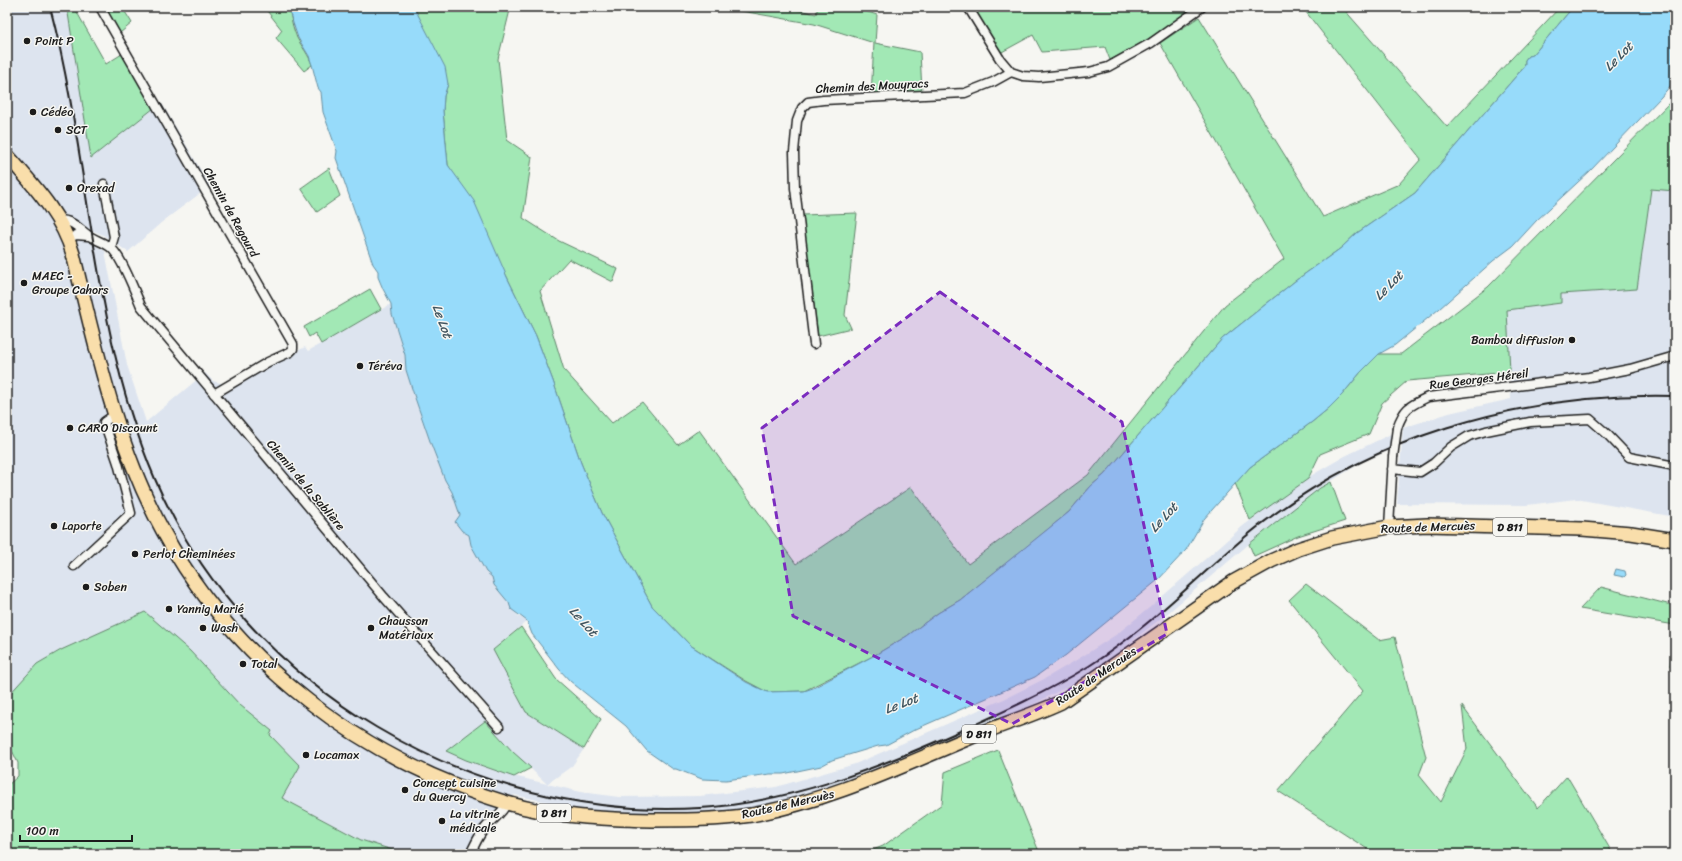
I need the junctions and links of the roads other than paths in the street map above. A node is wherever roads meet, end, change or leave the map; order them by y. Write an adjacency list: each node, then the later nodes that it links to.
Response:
1 (100, 7): 13 (street, Chemin de Regourd)
2 (968, 7): 4 (street)
3 (1202, 7): 4 (street)
4 (1011, 72): 11 (street, Chemin des Mouyracs)
5 (7, 155): 7 (main road, D 811)
6 (104, 184): 10 (street)
7 (59, 220): 8 (street); 9 (main road, D 811)
8 (88, 236): 9 (street); 10 (street)
9 (68, 238): 14 (main road, D 811)
10 (111, 247): 13 (street, Chemin de la Sablière)
11 (814, 344)
12 (1675, 356): 16 (street, Rue Georges Héreil, bridge)
13 (214, 394): 20 (street, Chemin de la Sablière)
14 (114, 415): 19 (street); 21 (main road, D 811)
15 (1675, 466): 16 (street)
16 (1392, 469): 17 (street, Rue Georges Héreil)
17 (1389, 527): 18 (main road, Route de Mercuès / D 811); 21 (main road, Route de Mercuès / D 811)
18 (1675, 540)
19 (74, 566)
20 (499, 727)
21 (507, 803): 22 (street)
22 (470, 854)

